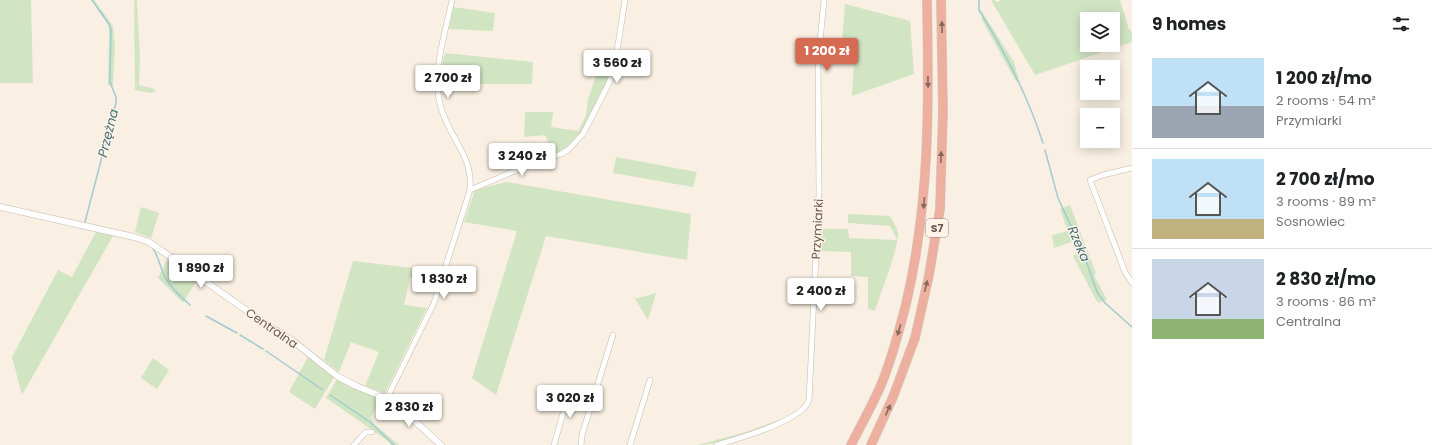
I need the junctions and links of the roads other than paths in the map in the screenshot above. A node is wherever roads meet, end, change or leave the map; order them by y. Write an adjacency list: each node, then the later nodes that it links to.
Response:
1 (452, 0): 7 (street)
2 (625, 0): 7 (street)
3 (824, 0): 20 (street, Przymiarki)
4 (927, 0): 21 (highway, S7, one-way to 21)
5 (941, 0): 22 (highway, S7, one-way to 5)
6 (1132, 168): 9 (street)
7 (470, 190): 13 (street)
8 (0, 207): 13 (street, Centralna)
9 (1132, 283)
10 (613, 335): 18 (street)
11 (650, 380): 19 (street)
12 (570, 389): 17 (street)
13 (388, 398): 16 (street, Centralna)
14 (372, 432): 15 (street)
15 (354, 445)
16 (441, 445)
17 (554, 445)
18 (581, 445)
19 (630, 445)
20 (717, 445)
21 (851, 445)
22 (871, 445)

